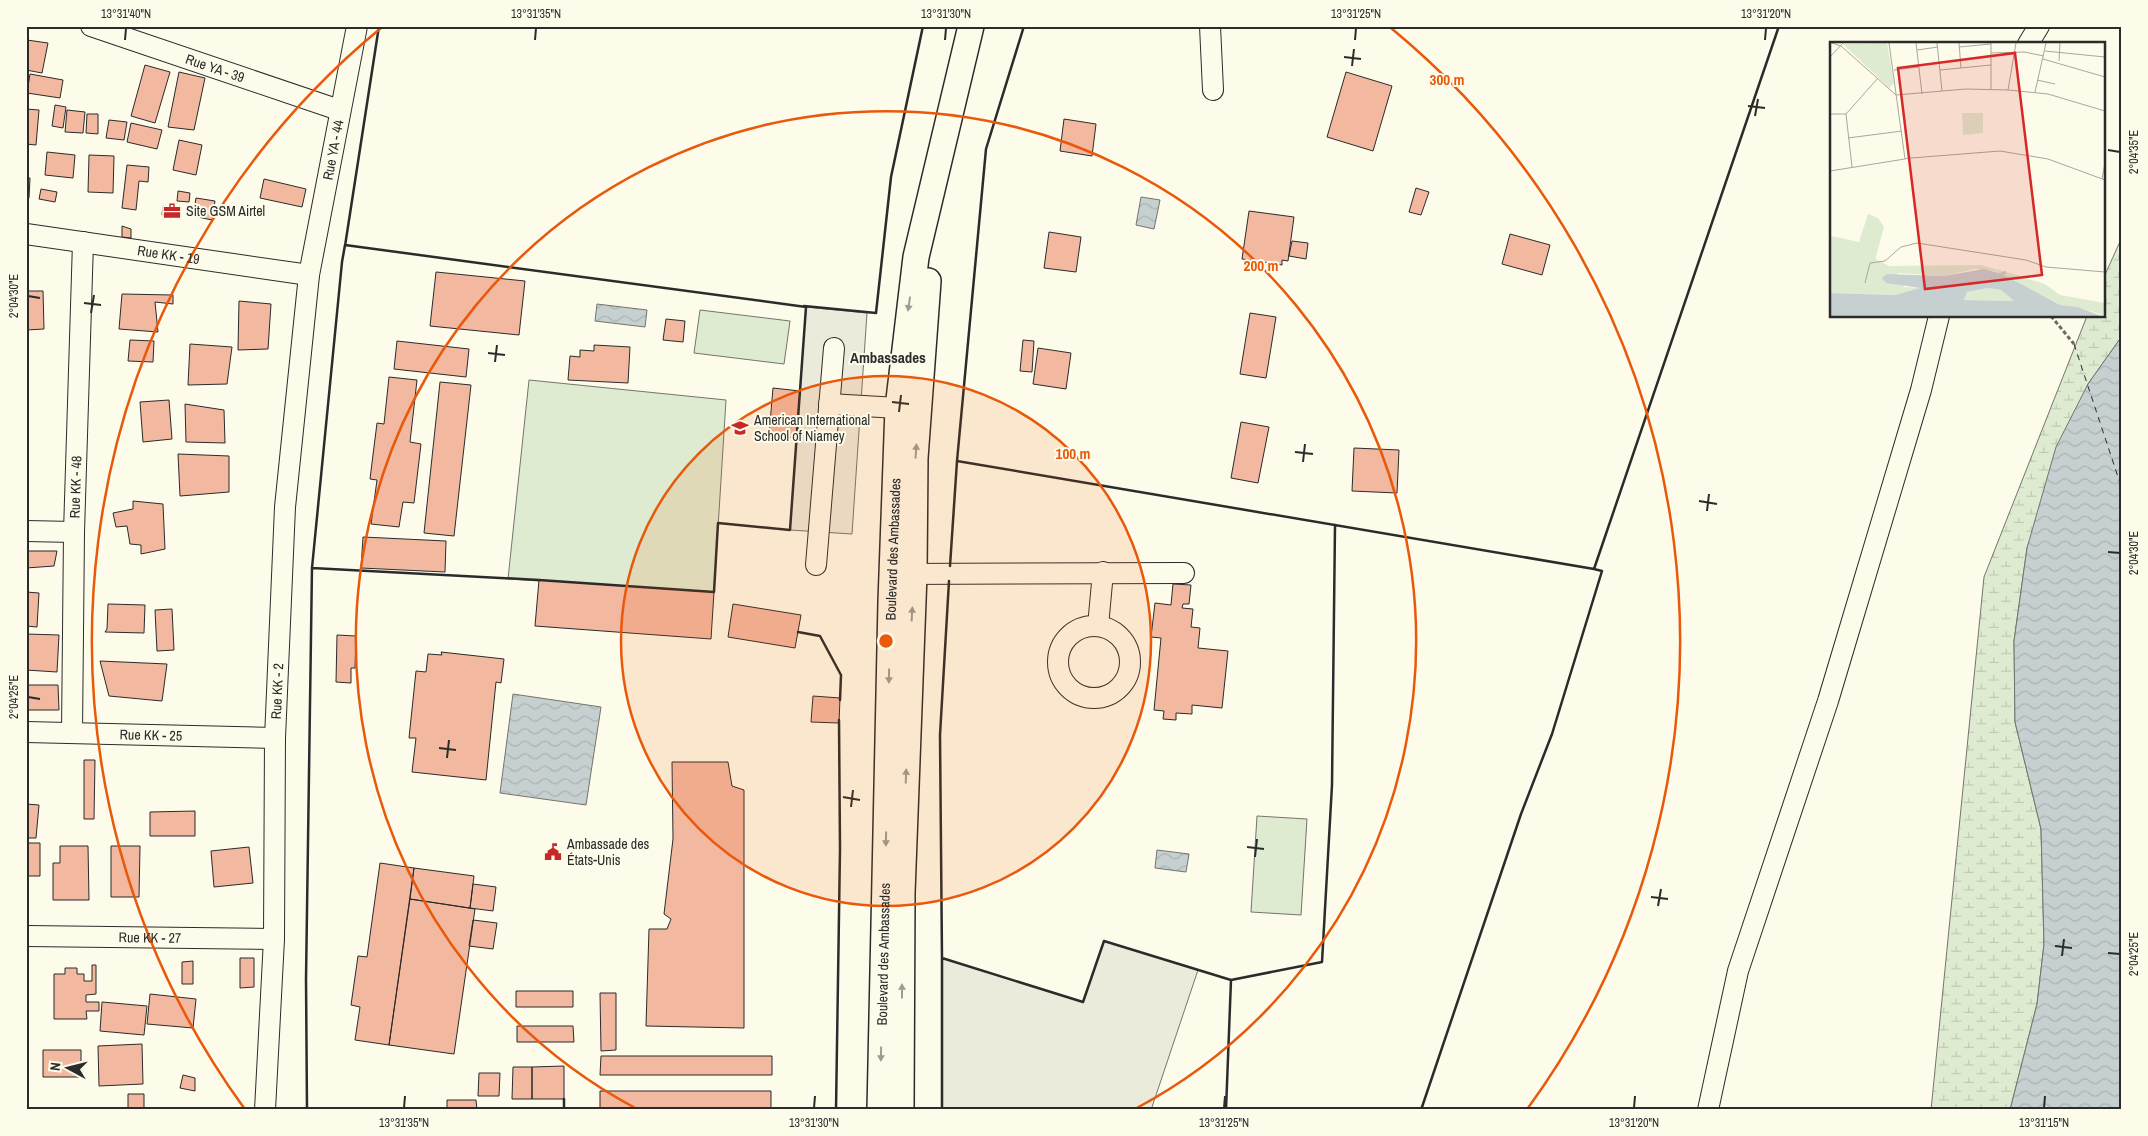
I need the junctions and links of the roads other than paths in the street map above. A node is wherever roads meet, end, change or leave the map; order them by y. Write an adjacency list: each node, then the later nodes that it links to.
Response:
1 (91, 26): 8 (street, Rue YA - 39)
2 (357, 26): 8 (street, Rue YA - 44)
3 (971, 26): 9 (main road, Boulevard des Ambassades)
4 (1210, 26): 7 (street)
5 (2039, 26): 6 (street)
6 (2029, 42)
7 (1213, 90)
8 (339, 110): 12 (street, Rue YA - 44)
9 (935, 171): 16 (main road, Boulevard des Ambassades, one-way to 16); 22 (main road, Boulevard des Ambassades, one-way to 9)
10 (26, 234): 11 (street, Rue KK - 19)
11 (83, 242): 12 (street, Rue KK - 19); 18 (street, Rue KK - 48)
12 (309, 275): 26 (street, Rue KK - 2)
13 (1939, 318): 32 (street)
14 (834, 348): 15 (street)
15 (829, 404): 16 (street); 19 (street)
16 (898, 408): 22 (main road, Boulevard des Ambassades)
17 (26, 531): 18 (street)
18 (74, 532): 25 (street, Rue KK - 48)
19 (816, 565)
20 (1103, 572): 21 (street); 22 (street); 23 (street)
21 (1184, 573)
22 (903, 574): 30 (main road, Boulevard des Ambassades, one-way to 30); 31 (main road, Boulevard des Ambassades, one-way to 22)
23 (1098, 626)
24 (26, 732): 25 (street, Rue KK - 25)
25 (72, 732): 26 (street, Rue KK - 25)
26 (275, 738): 28 (street, Rue KK - 2)
27 (26, 936): 28 (street, Rue KK - 27)
28 (274, 939): 29 (street, Rue KK - 2)
29 (265, 1110)
30 (880, 1110)
31 (901, 1110)
32 (1708, 1110)

